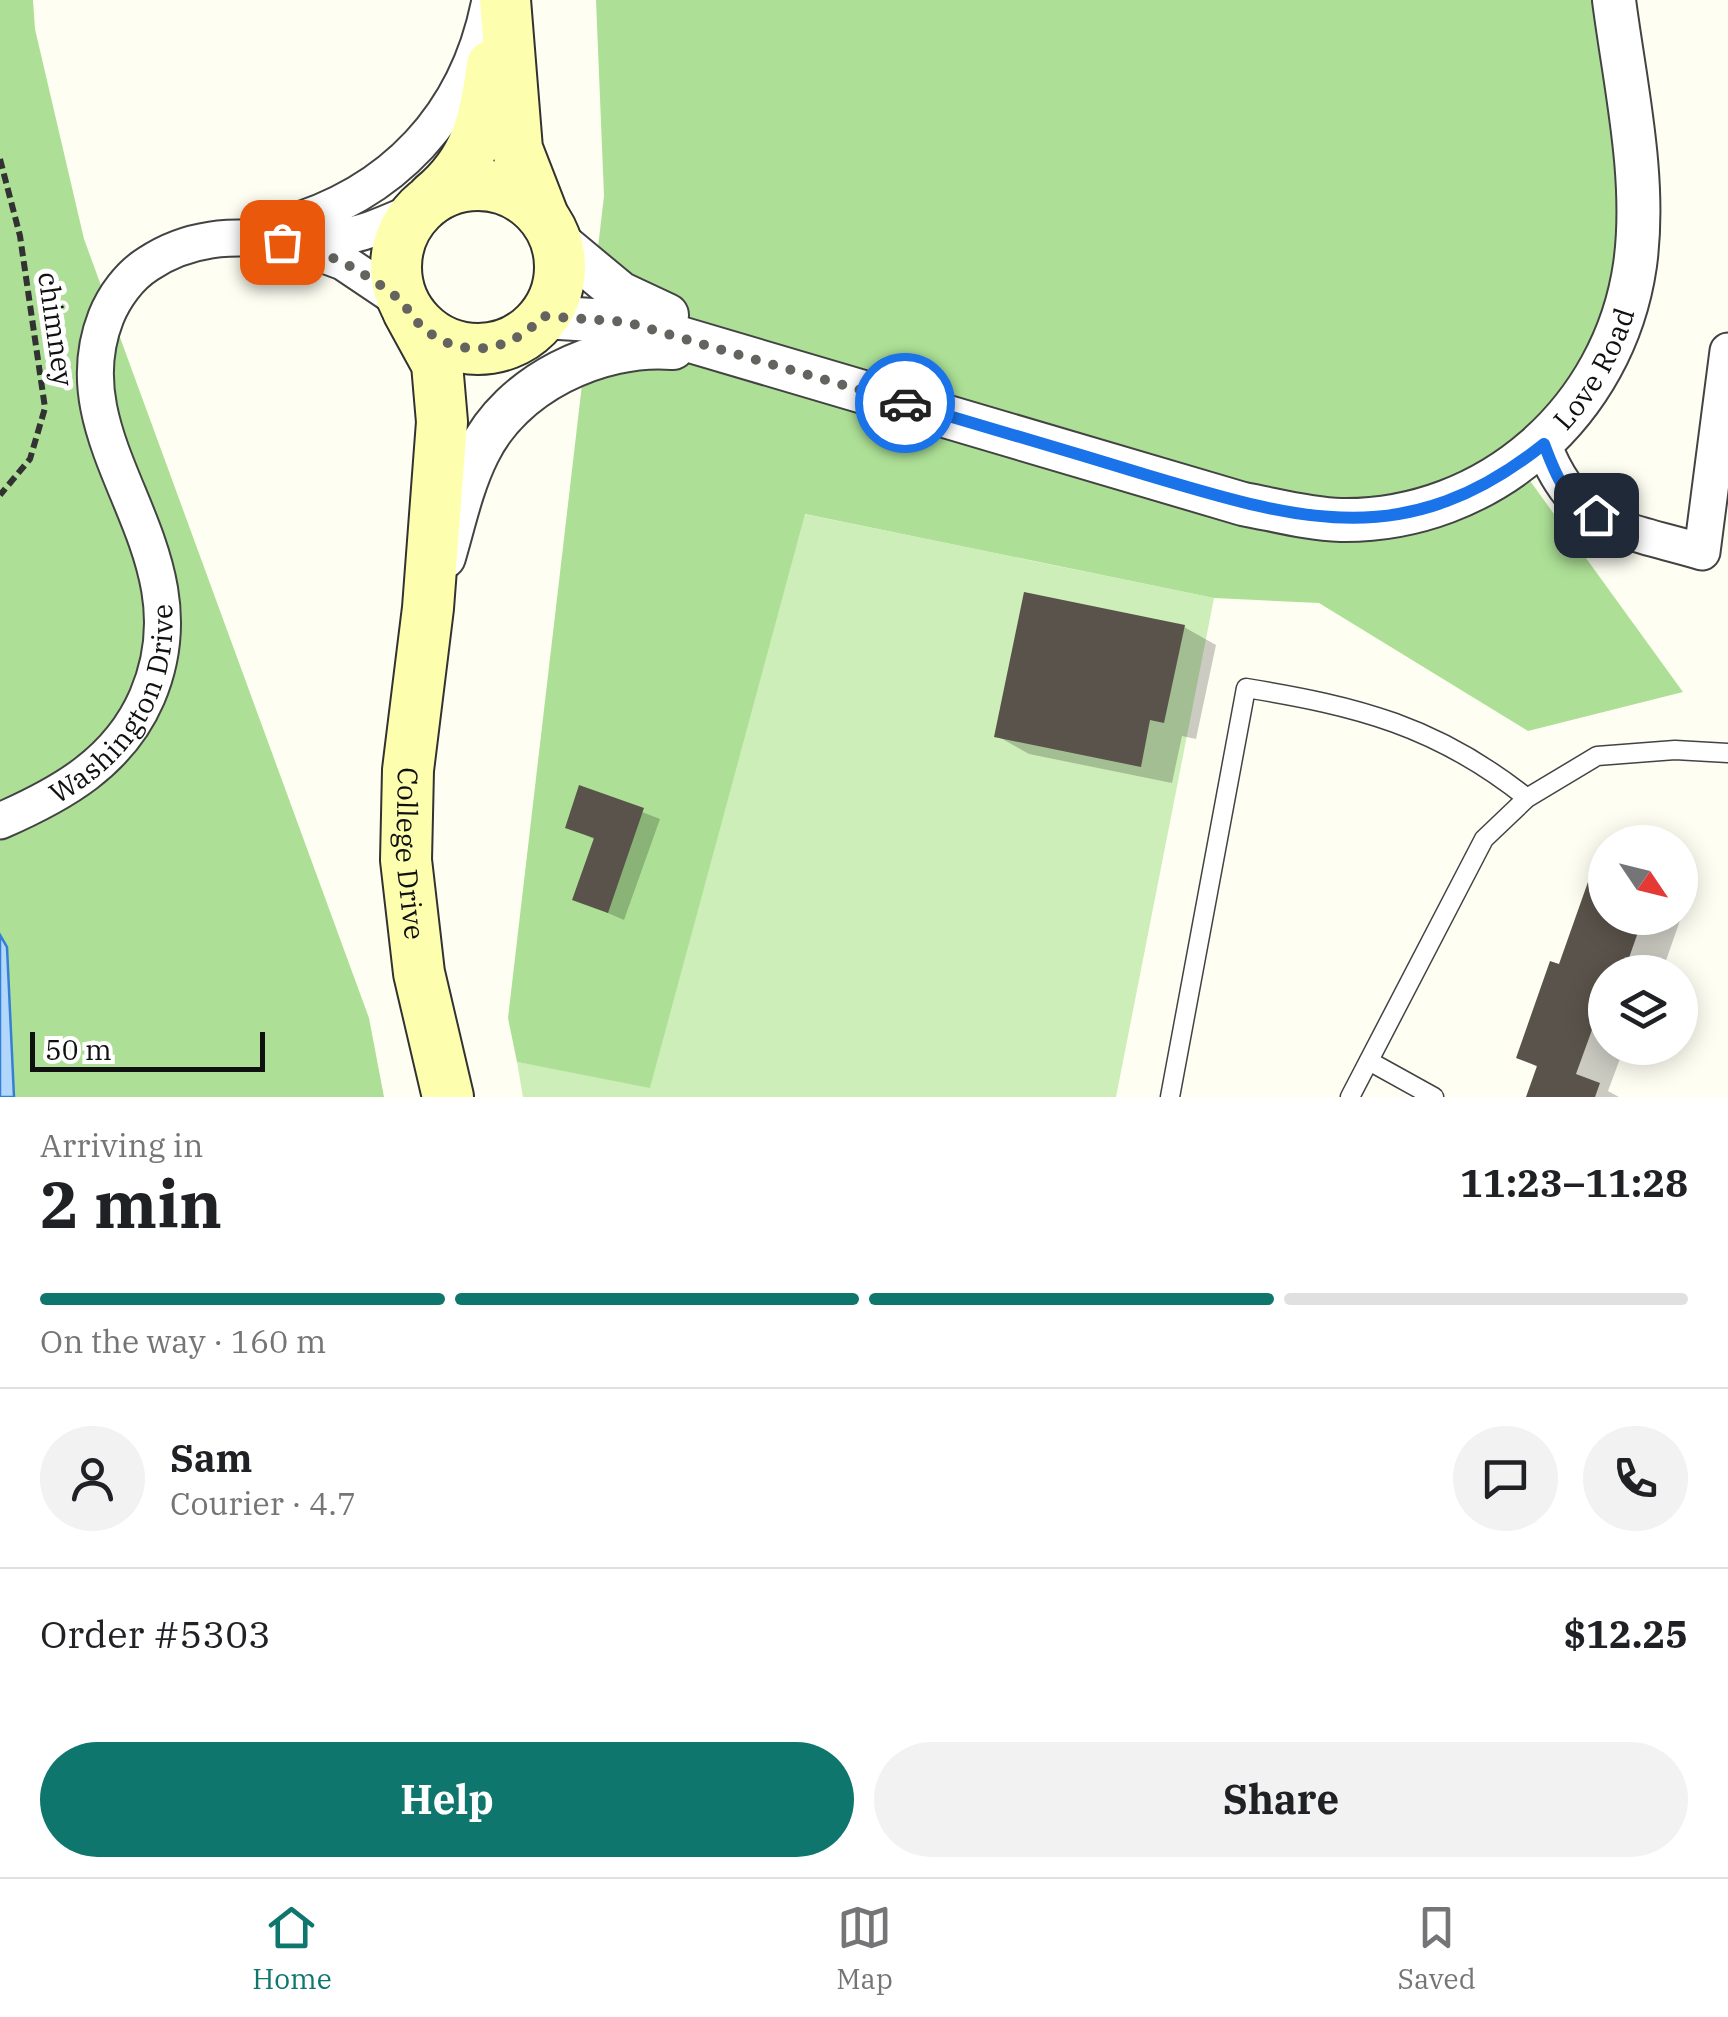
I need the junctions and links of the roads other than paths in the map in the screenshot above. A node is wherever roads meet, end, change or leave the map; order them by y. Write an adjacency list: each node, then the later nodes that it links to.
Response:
1 (490, 0): 6 (street, Washington Drive)
2 (502, 0): 4 (main road); 5 (main road)
3 (1614, 0): 11 (street, Love Road)
4 (426, 203): 5 (main road); 6 (street, Washington Drive); 7 (main road)
5 (549, 227): 8 (main road); 10 (street, Love Road)
6 (250, 235): 7 (street, Washington Drive); 16 (street, Washington Drive)
7 (406, 307): 8 (main road); 13 (main road, College Drive)
8 (536, 323): 10 (street, Love Road); 13 (main road, College Drive)
9 (1728, 352): 12 (street)
10 (816, 376): 11 (street, Love Road); 13 (street)
11 (1544, 444): 12 (street)
12 (1715, 555)
13 (428, 608): 18 (main road, College Drive)
14 (1728, 753): 15 (lane)
15 (1526, 798): 17 (lane); 19 (lane)
16 (0, 820)
17 (1369, 1061): 20 (lane); 21 (lane)
18 (448, 1097)
19 (1170, 1097)
20 (1350, 1097)
21 (1434, 1097)

